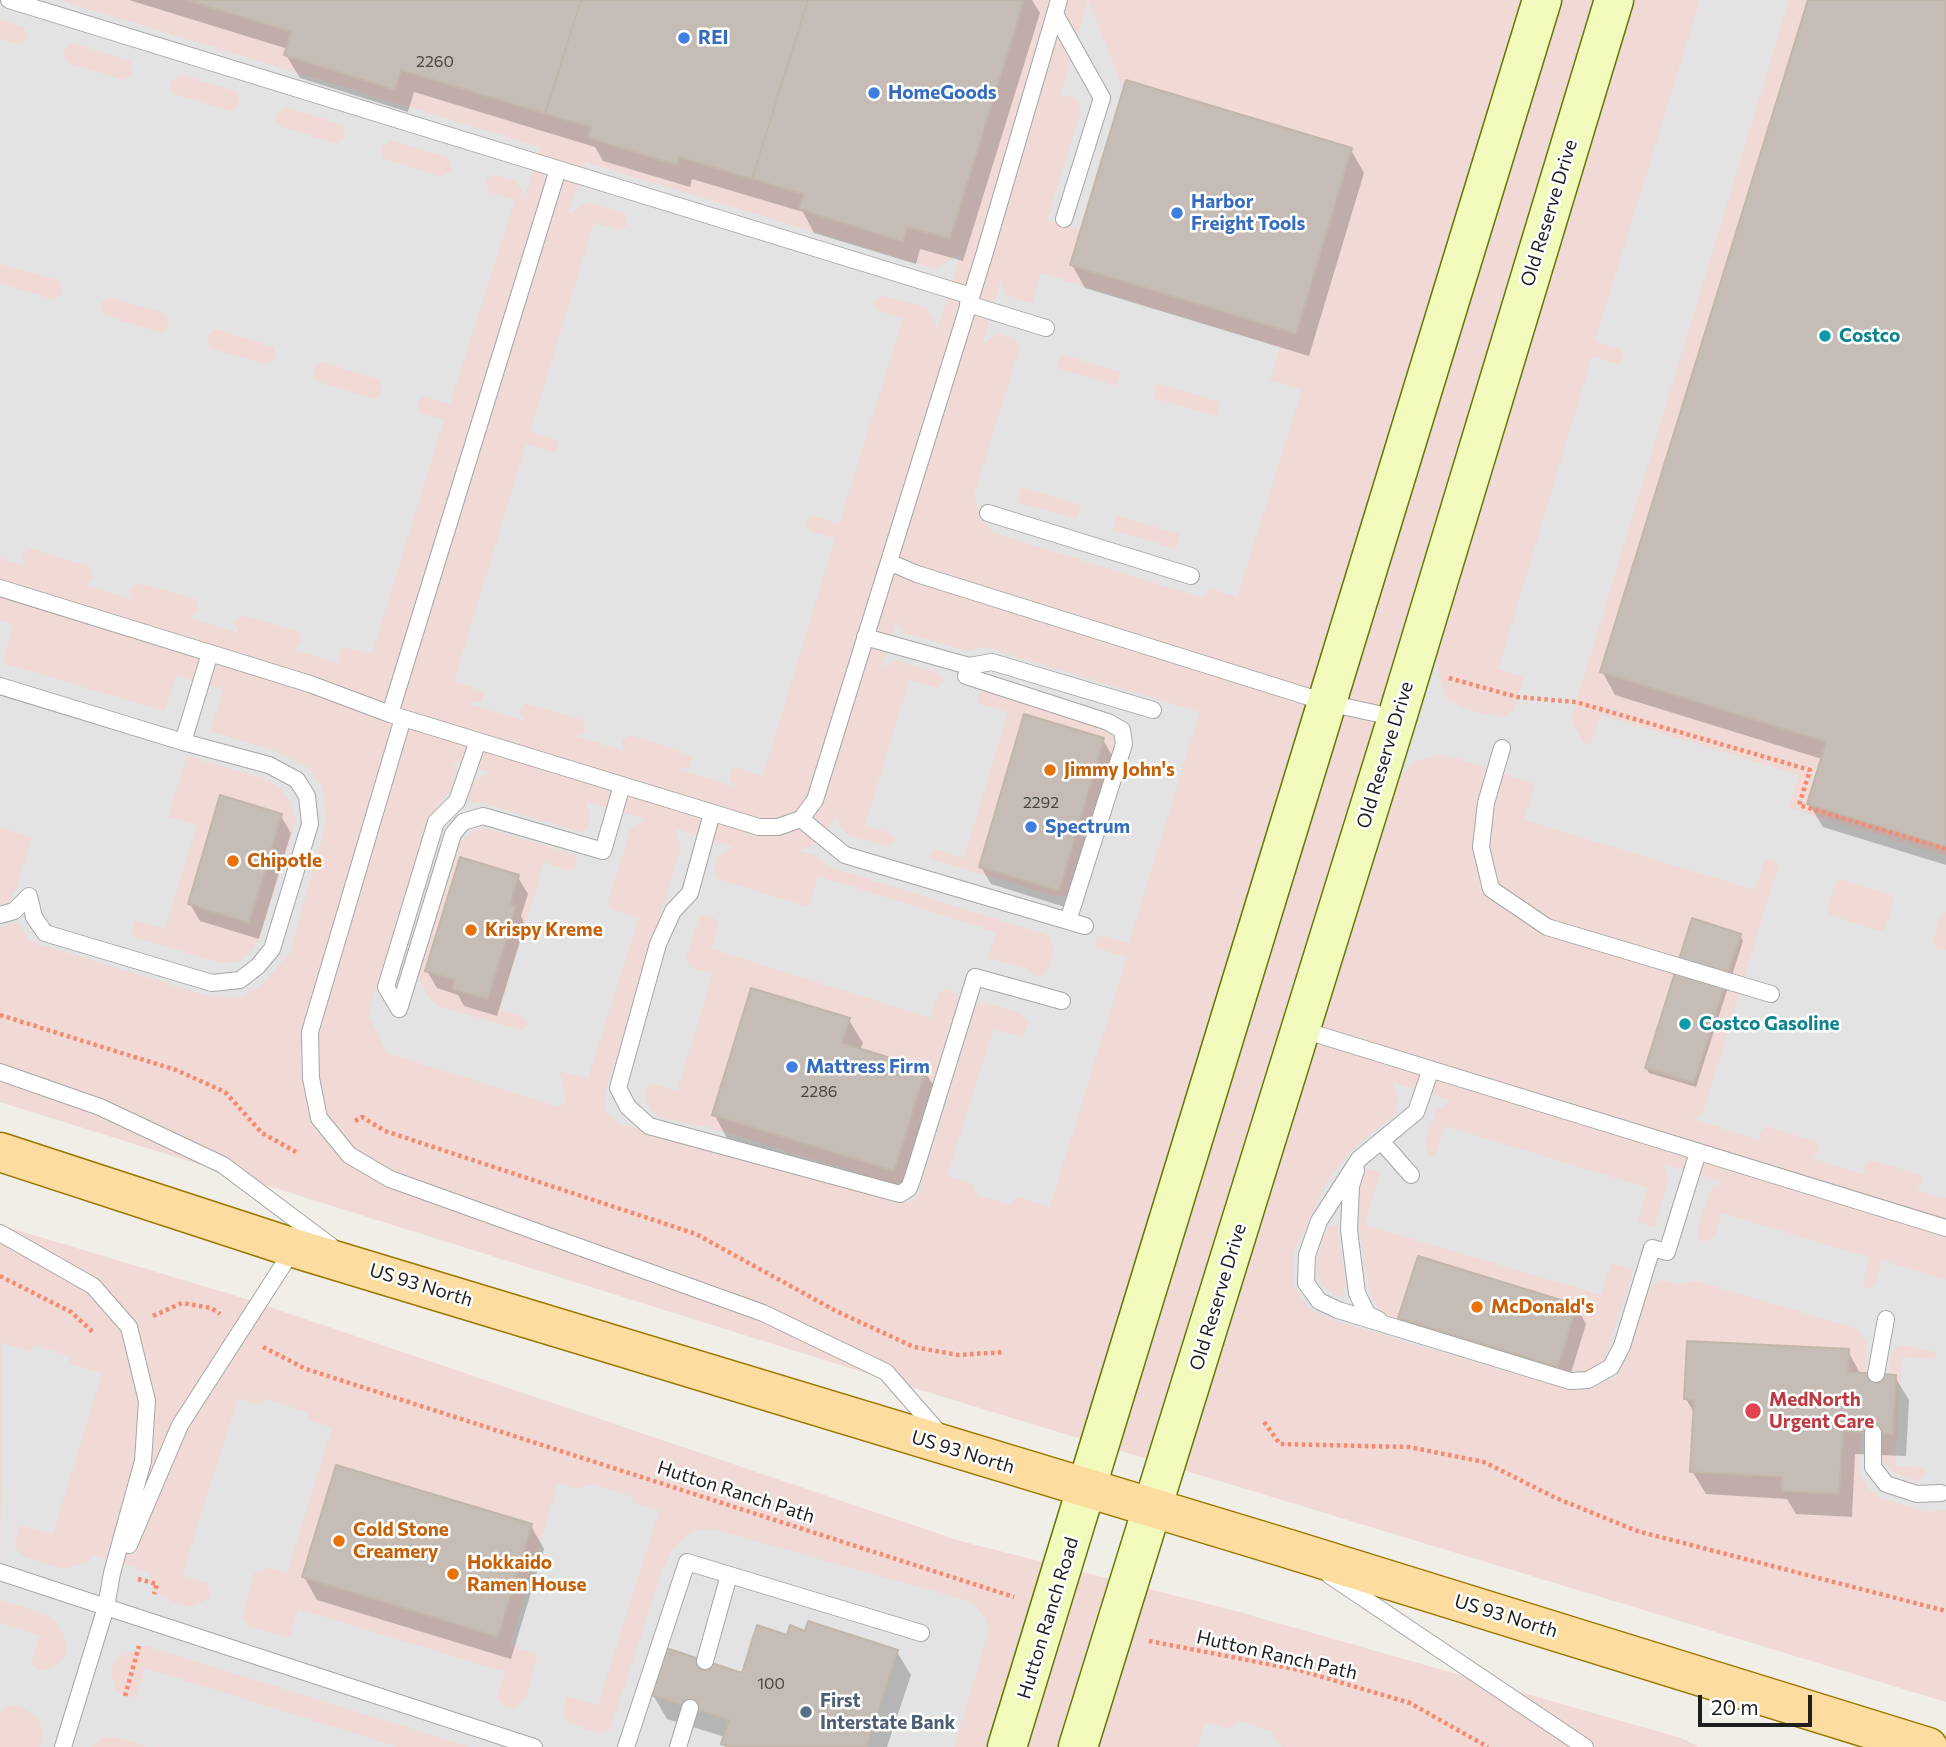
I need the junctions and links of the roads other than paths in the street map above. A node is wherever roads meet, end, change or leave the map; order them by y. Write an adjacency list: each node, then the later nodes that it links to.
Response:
1 (9, 0): 5 (lane)
2 (1542, 0): 17 (main road)
3 (1614, 0): 20 (main road, Old Reserve Drive)
4 (1057, 7): 6 (lane); 7 (lane)
5 (558, 169): 7 (lane); 19 (lane)
6 (1064, 219)
7 (970, 300): 8 (lane); 10 (lane)
8 (1046, 328)
9 (988, 513): 11 (lane)
10 (889, 562): 13 (lane); 17 (lane)
11 (1191, 576)
12 (0, 587): 14 (lane)
13 (865, 637): 18 (lane); 26 (lane)
14 (210, 653): 19 (lane); 22 (lane)
15 (965, 676): 28 (lane)
16 (0, 686): 22 (lane)
17 (1328, 703): 20 (lane); 49 (main road)
18 (1153, 710)
19 (397, 716): 21 (lane); 48 (lane)
20 (1397, 718): 32 (main road, Old Reserve Drive)
21 (478, 741): 24 (lane); 24 (lane)
22 (183, 742): 27 (lane)
23 (1502, 748): 30 (lane)
24 (622, 785): 25 (lane)
25 (712, 813): 26 (lane); 31 (lane)
26 (801, 819): 28 (lane)
27 (0, 915)
28 (1068, 921): 29 (lane)
29 (1085, 926)
30 (1771, 994)
31 (1062, 1001)
32 (1300, 1029): 33 (lane); 51 (main road, Old Reserve Drive)
33 (1431, 1069): 35 (lane); 37 (lane)
34 (0, 1072): 43 (lane)
35 (1381, 1141): 38 (lane); 39 (lane)
36 (0, 1152): 42 (main road, US 93 North)
37 (1698, 1152): 40 (lane); 45 (lane)
38 (1359, 1159): 45 (lane); 45 (lane)
39 (1411, 1175)
40 (1946, 1228)
41 (0, 1233): 55 (lane)
42 (294, 1248): 43 (main road, US 93 North); 55 (lane)
43 (355, 1264): 48 (main road, US 93 North)
44 (1886, 1319): 46 (lane)
45 (1393, 1327)
46 (1876, 1374)
47 (1872, 1433): 50 (lane)
48 (953, 1449): 49 (main road, US 93 North)
49 (1086, 1488): 51 (main road, US 93 North); 64 (main road, Hutton Ranch Road)
50 (1941, 1493)
51 (1150, 1508): 52 (main road, US 93 North); 65 (main road)
52 (1289, 1549): 66 (lane); 67 (main road, US 93 North)
53 (0, 1572): 55 (lane)
54 (729, 1575): 56 (lane); 57 (lane); 62 (lane)
55 (106, 1607): 59 (lane); 60 (lane)
56 (921, 1633)
57 (705, 1661)
58 (690, 1708): 63 (lane)
59 (509, 1743): 61 (lane)
60 (64, 1747)
61 (534, 1747)
62 (626, 1747)
63 (678, 1747)
64 (1007, 1747)
65 (1078, 1747)
66 (1585, 1747)
67 (1928, 1747)

